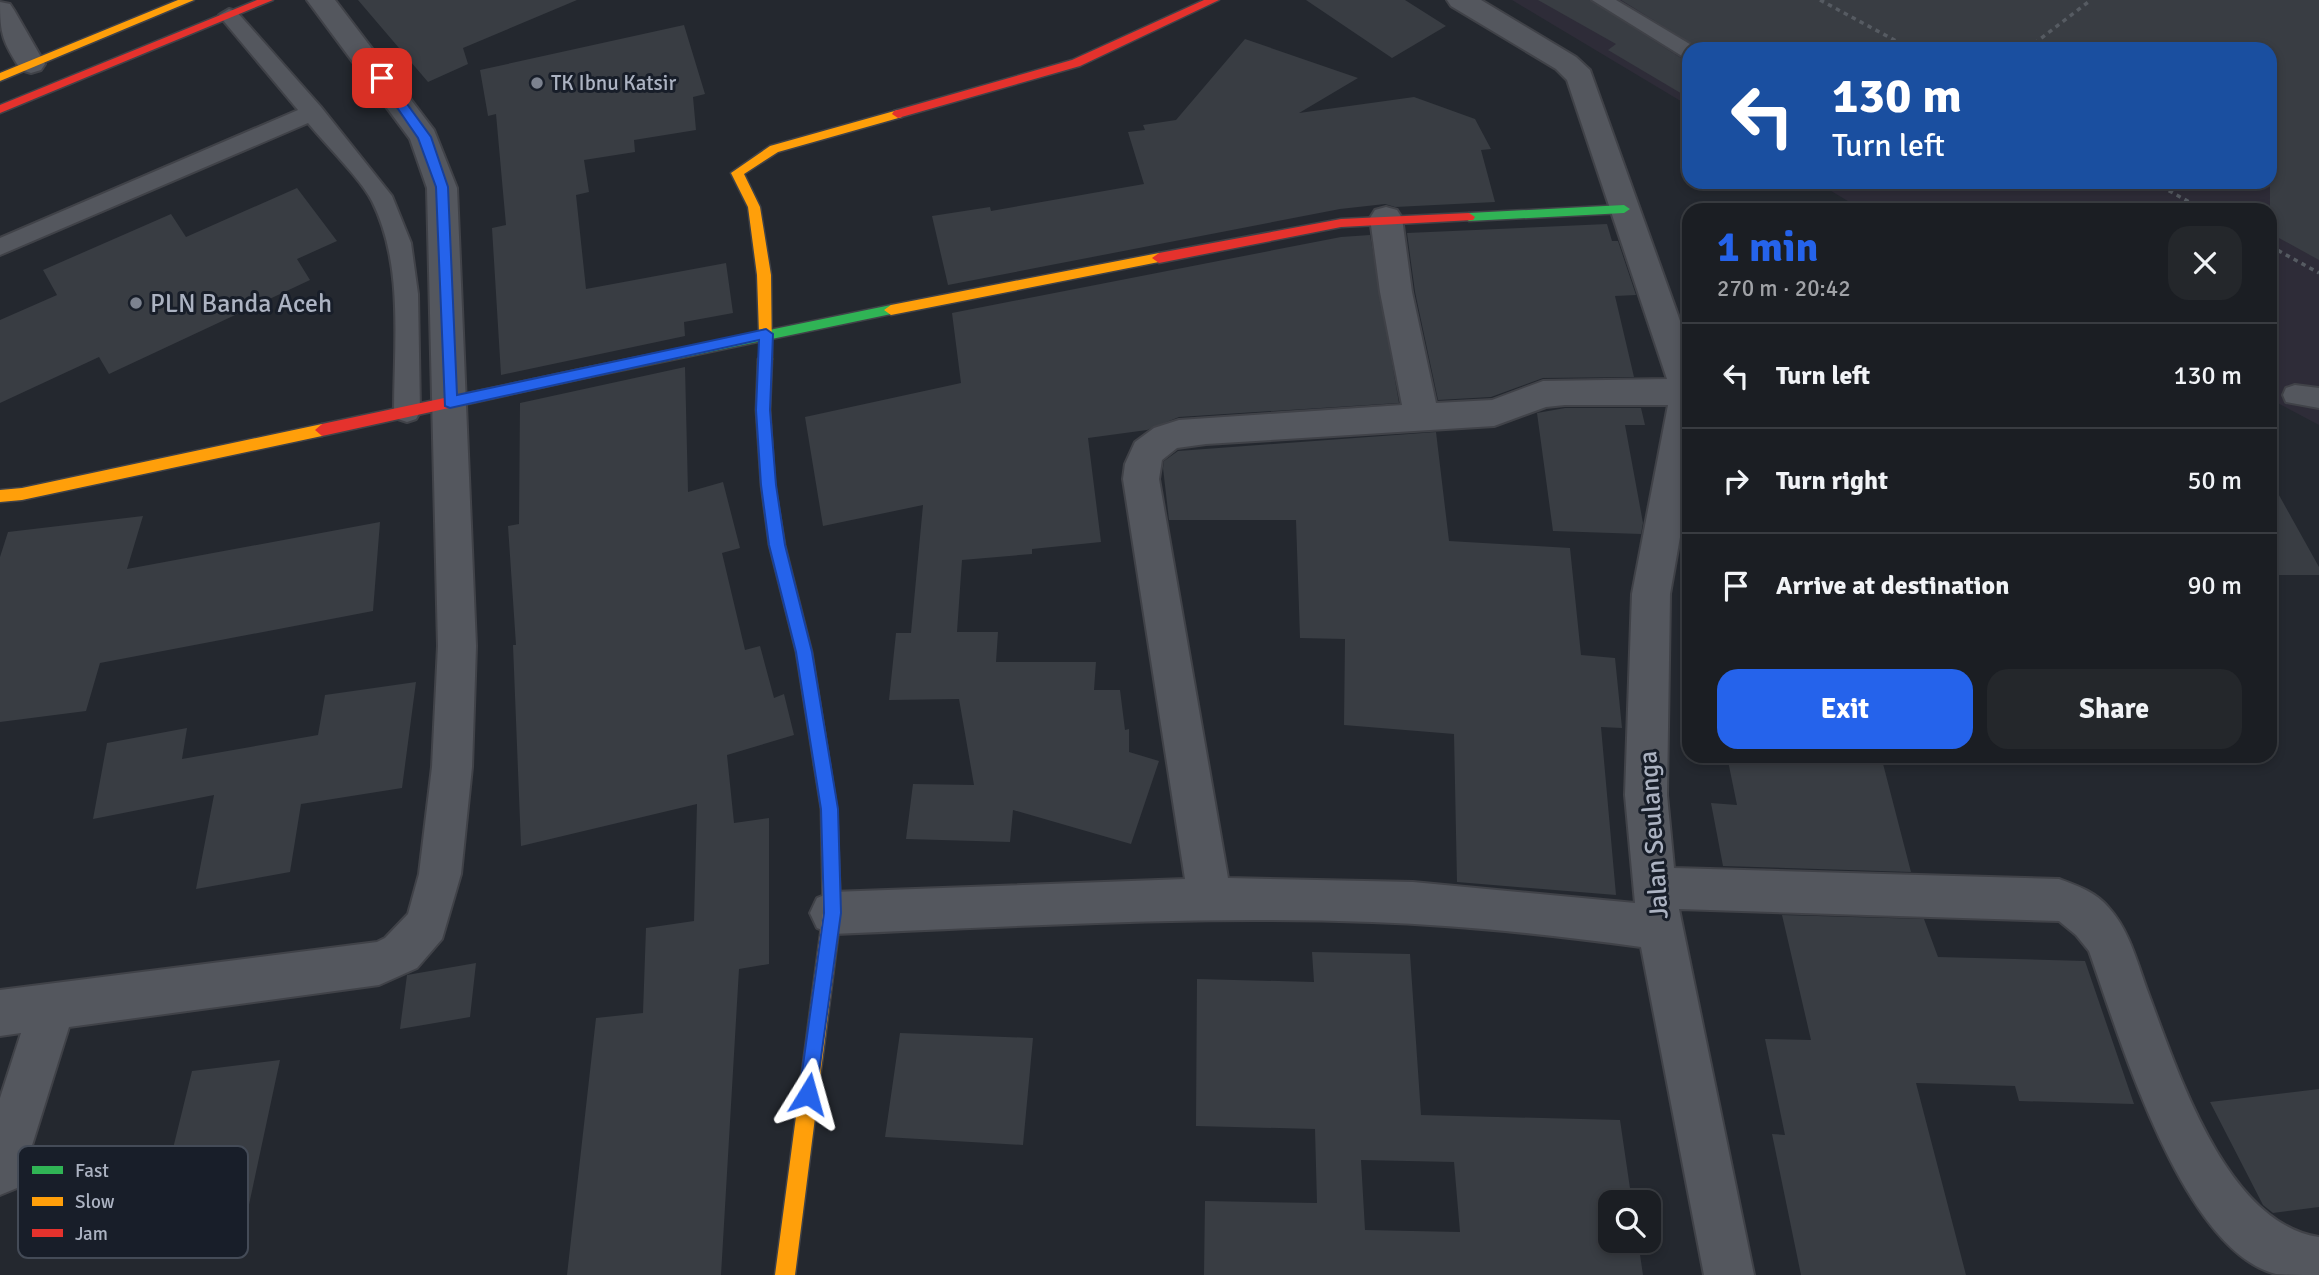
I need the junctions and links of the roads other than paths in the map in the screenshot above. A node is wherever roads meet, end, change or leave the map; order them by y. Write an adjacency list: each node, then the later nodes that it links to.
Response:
1 (188, 0): 10 (main road)
2 (267, 0): 8 (main road)
3 (321, 0): 20 (street)
4 (1213, 0): 17 (main road)
5 (1461, 0): 14 (street)
6 (1602, 0): 9 (lane)
7 (0, 10): 10 (street)
8 (229, 15): 12 (main road); 13 (lane)
9 (1682, 47)
10 (31, 65): 11 (main road)
11 (0, 77)
12 (0, 109)
13 (313, 112): 16 (lane); 21 (lane)
14 (1624, 208): 15 (main road); 18 (street)
15 (1386, 218): 17 (main road); 22 (street)
16 (0, 247)
17 (766, 334): 20 (main road); 27 (main road)
18 (1682, 375)
19 (1682, 392): 22 (street)
20 (450, 402): 21 (main road); 28 (street)
21 (407, 412): 24 (main road)
22 (1422, 418): 25 (street)
23 (1682, 452): 26 (street, Jalan Seulanga)
24 (0, 496)
25 (1210, 900): 26 (street); 27 (street)
26 (1657, 908): 31 (street); 33 (street, Jalan Seulanga)
27 (832, 913): 32 (main road)
28 (53, 1005): 29 (street); 30 (street)
29 (0, 1013)
30 (0, 1171)
31 (2319, 1262)
32 (785, 1275)
33 (1729, 1275)

